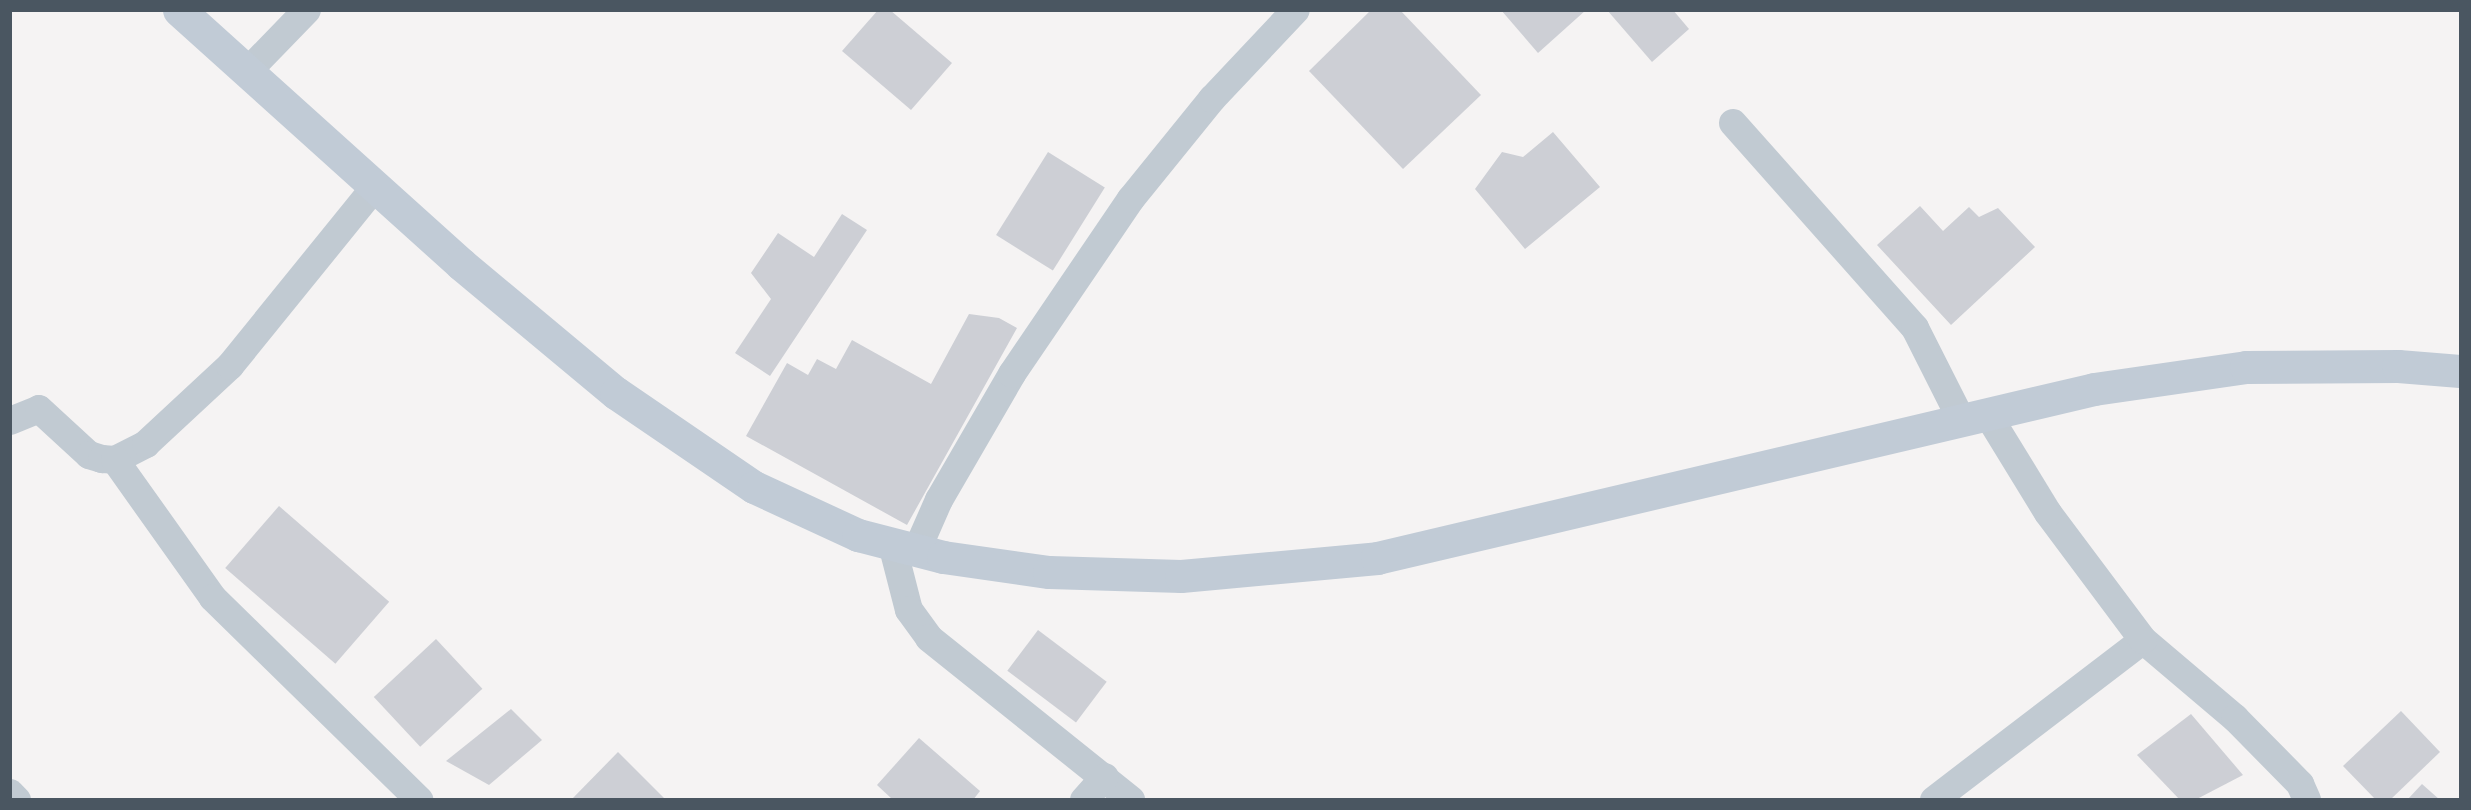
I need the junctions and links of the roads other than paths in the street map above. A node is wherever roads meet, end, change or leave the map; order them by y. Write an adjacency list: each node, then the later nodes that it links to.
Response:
1 (178, 10): 4 (street)
2 (307, 10): 4 (street)
3 (1296, 10): 11 (street)
4 (247, 72): 6 (street)
5 (1733, 123): 8 (street)
6 (375, 187): 10 (street); 11 (street)
7 (2460, 371): 8 (street)
8 (1975, 418): 11 (street); 12 (street)
9 (10, 421): 10 (street)
10 (115, 460): 16 (street)
11 (905, 547): 13 (street)
12 (2143, 640): 19 (street); 20 (street)
13 (1105, 777): 17 (street); 18 (street)
14 (10, 793): 15 (street)
15 (17, 800)
16 (419, 800)
17 (1083, 800)
18 (1131, 800)
19 (1934, 800)
20 (2307, 800)

